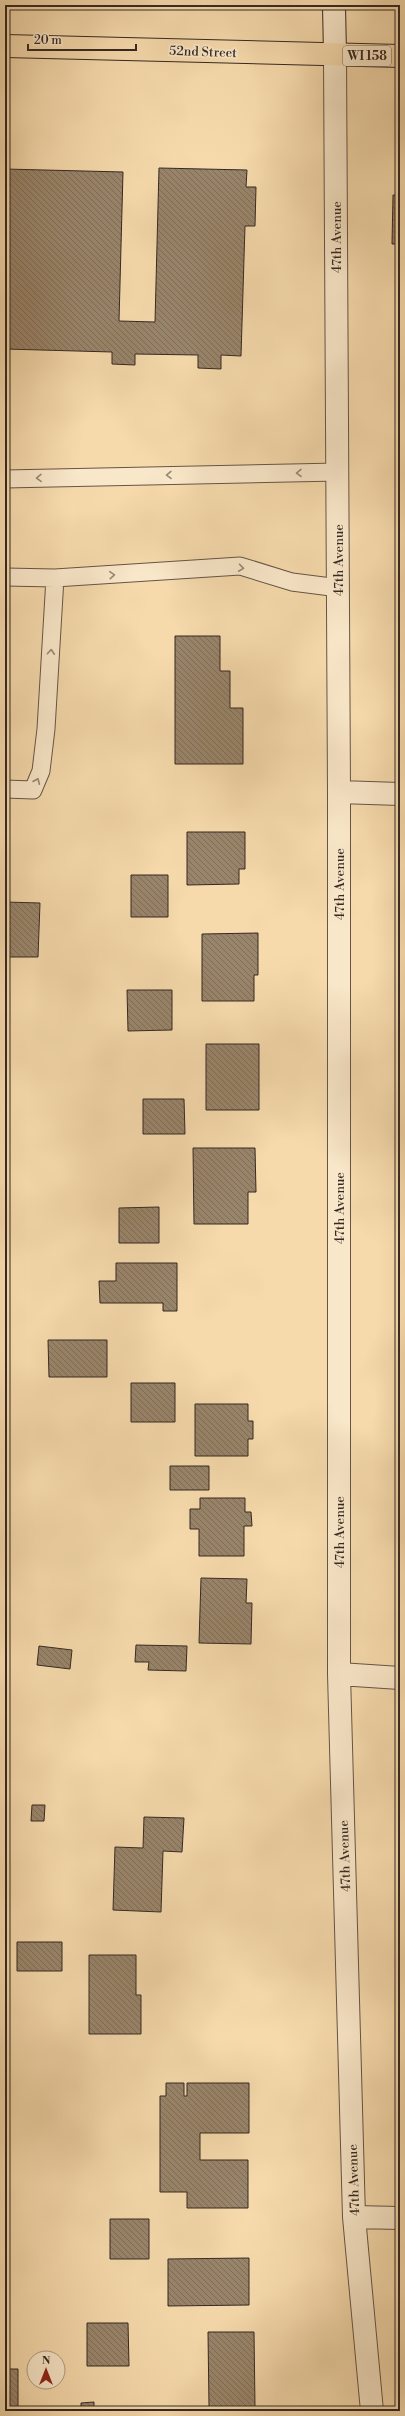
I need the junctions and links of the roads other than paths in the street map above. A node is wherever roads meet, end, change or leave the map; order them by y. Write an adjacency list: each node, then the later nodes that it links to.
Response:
1 (334, 5): 3 (street, 47th Avenue)
2 (5, 46): 3 (main road, 52nd Street / WI 158)
3 (335, 55): 4 (main road, 52nd Street / WI 158); 5 (street, 47th Avenue)
4 (400, 56)
5 (338, 472): 6 (lane, one-way to 6); 9 (street, 47th Avenue)
6 (5, 479)
7 (5, 577): 8 (lane)
8 (55, 578): 9 (lane, one-way to 9); 10 (lane, one-way to 8)
9 (338, 588): 11 (street, 47th Avenue)
10 (5, 789)
11 (339, 792): 12 (street); 13 (street, 47th Avenue)
12 (400, 794)
13 (339, 1674): 14 (street); 15 (street, 47th Avenue)
14 (400, 1678)
15 (354, 2217): 16 (street); 17 (street, 47th Avenue)
16 (400, 2218)
17 (372, 2411)

